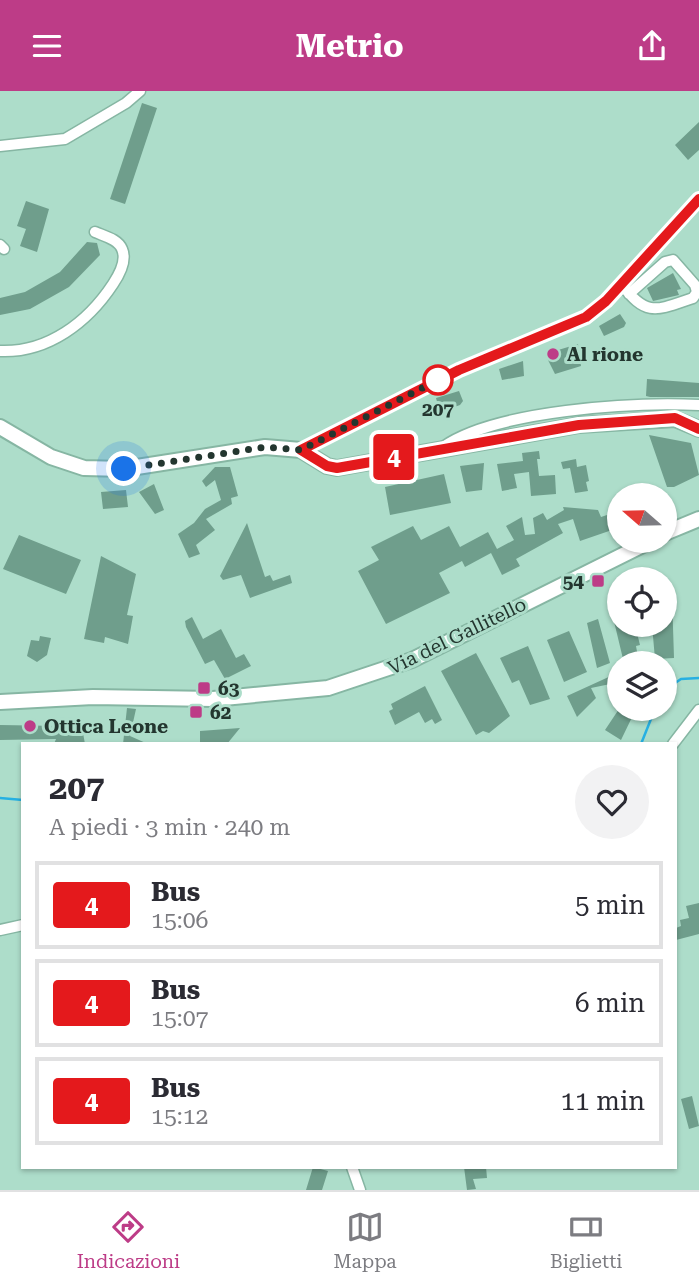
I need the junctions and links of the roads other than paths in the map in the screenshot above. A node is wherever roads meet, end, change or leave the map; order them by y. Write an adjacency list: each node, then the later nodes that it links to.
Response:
1 (140, 91): 2 (street)
2 (0, 146)
3 (699, 199): 5 (street)
4 (95, 232): 8 (street)
5 (621, 283): 7 (street); 13 (street)
6 (698, 292): 7 (street); 7 (street)
7 (629, 294)
8 (0, 351)
9 (699, 405): 12 (street)
10 (0, 427): 13 (street)
11 (699, 429): 12 (street)
12 (443, 447): 13 (street)
13 (301, 450)
14 (699, 519): 15 (street)
15 (677, 528)
16 (627, 553): 17 (street, Via del Gallitello)
17 (0, 702)
18 (699, 710): 19 (street)
19 (675, 742)
20 (21, 925): 21 (street)
21 (0, 930)
22 (353, 1169): 23 (street)
23 (360, 1190)

